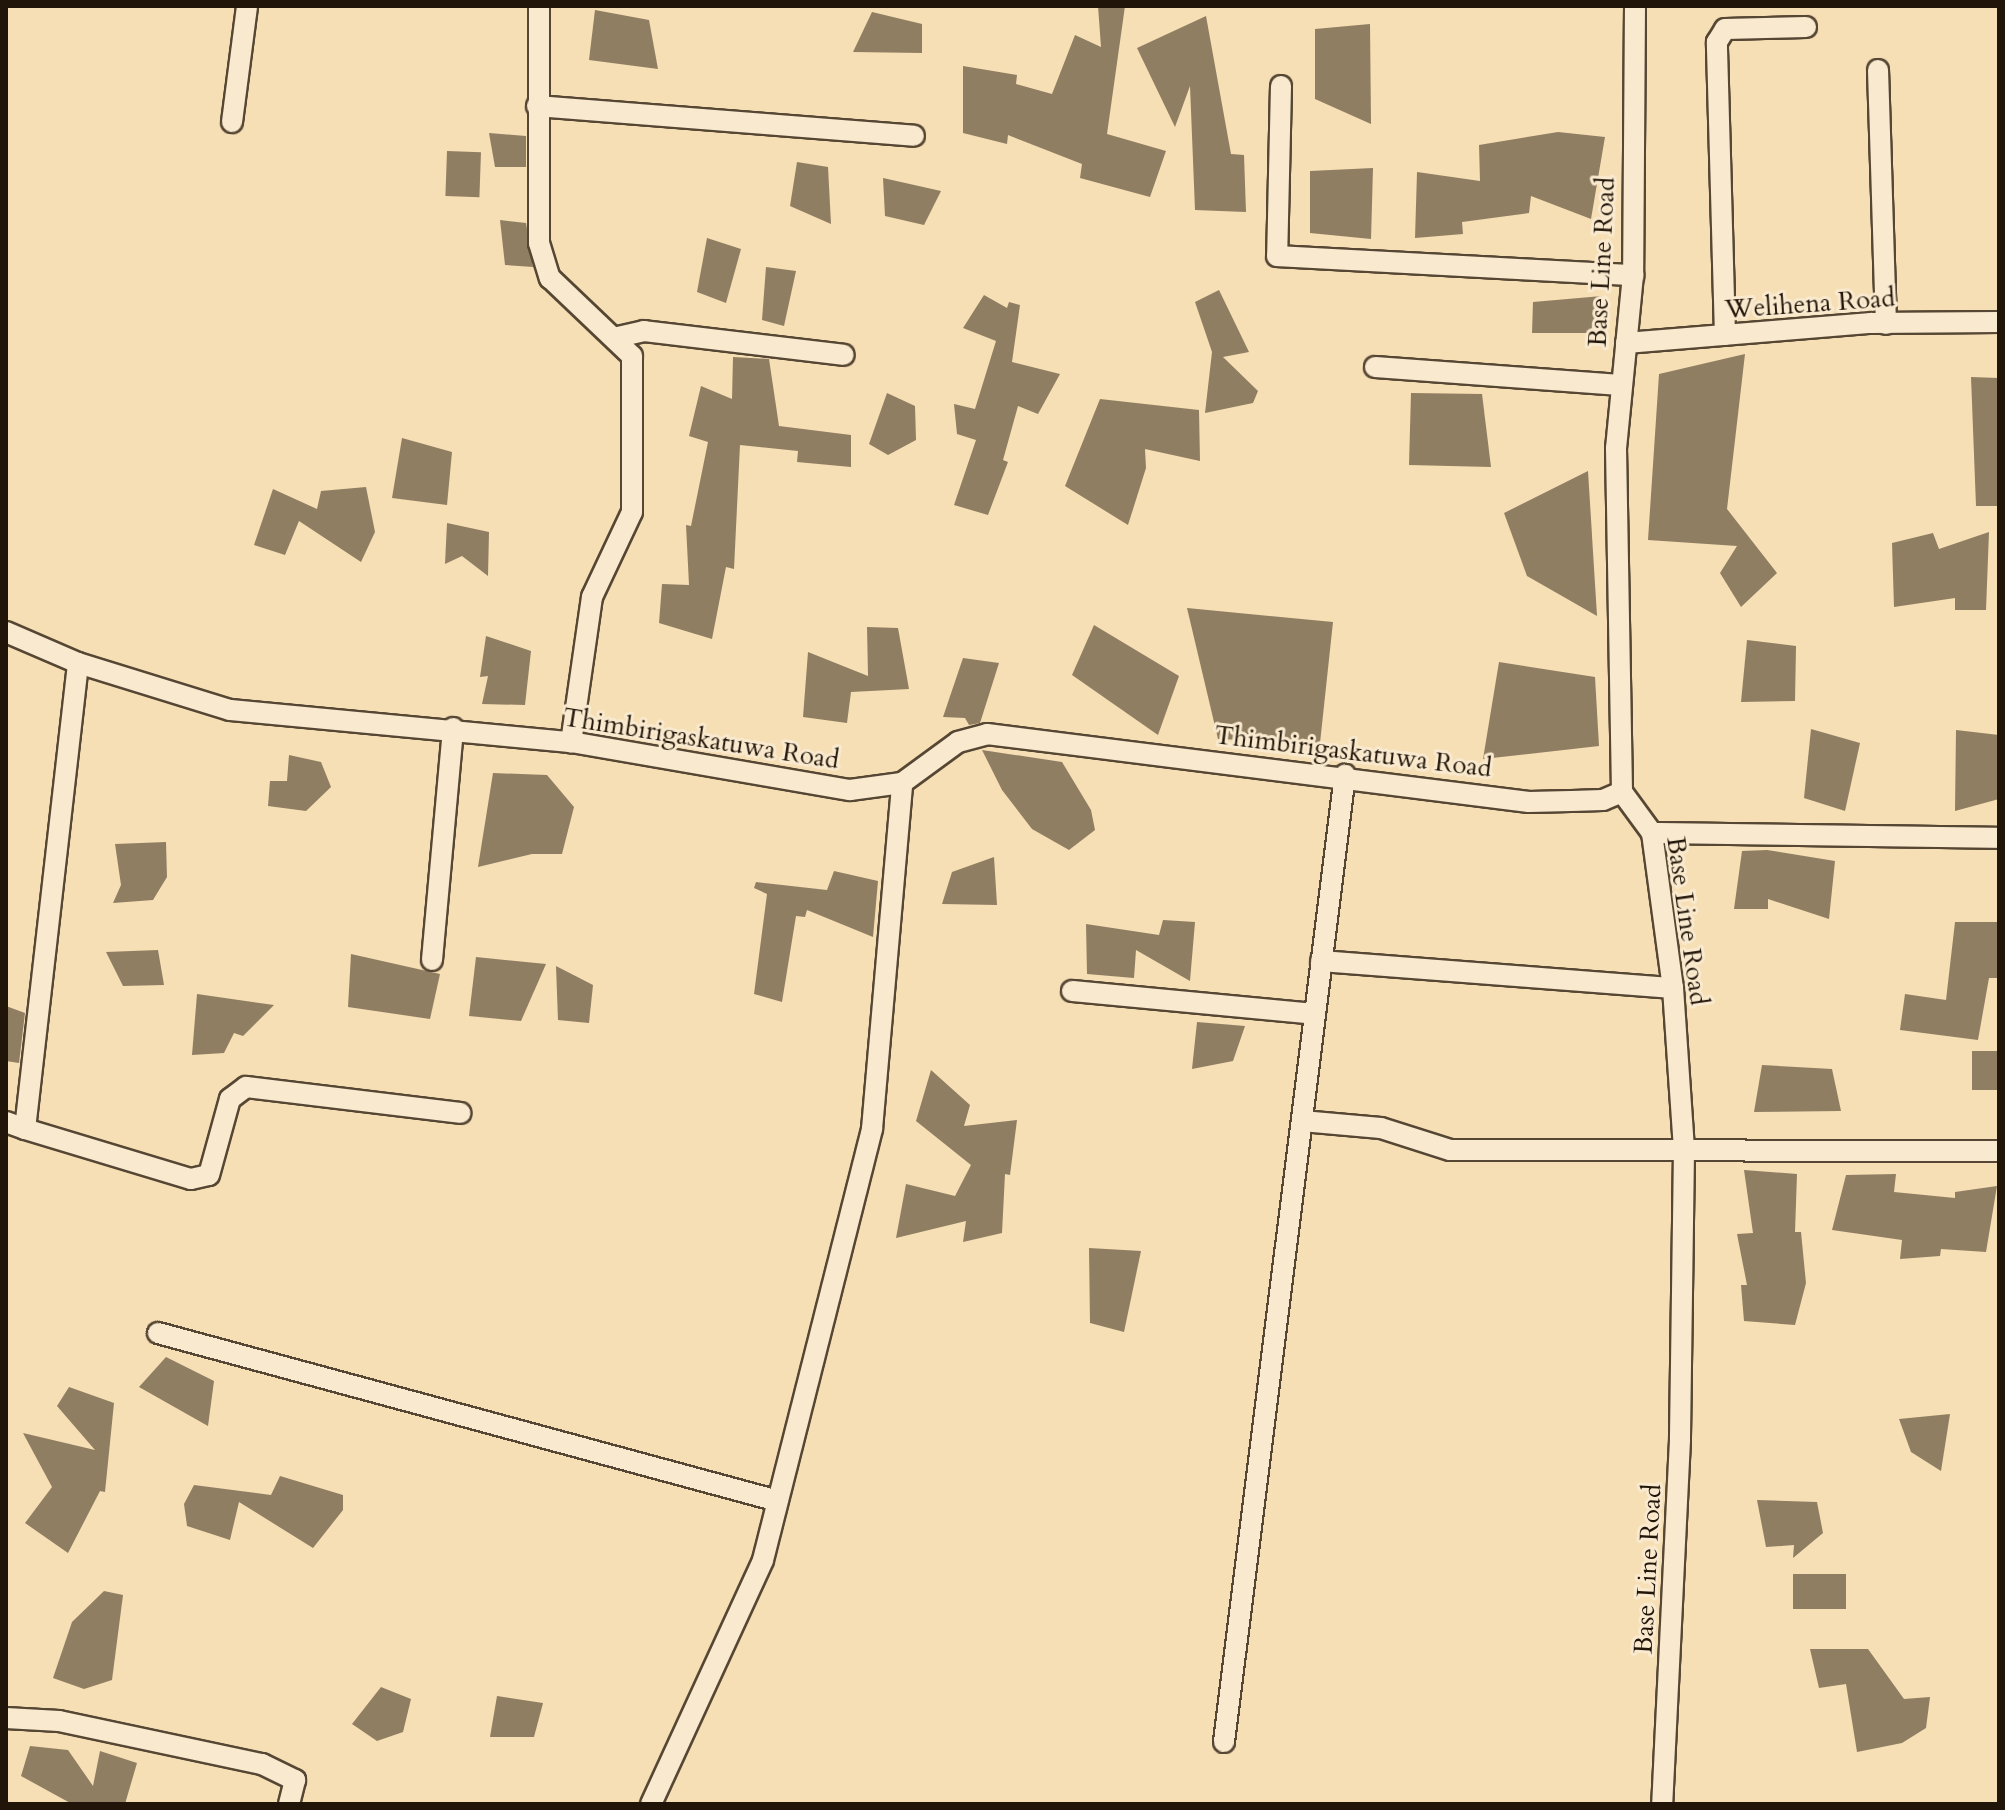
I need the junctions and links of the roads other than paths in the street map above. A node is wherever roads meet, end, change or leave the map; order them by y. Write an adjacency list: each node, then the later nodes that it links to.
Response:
1 (247, 6): 8 (street)
2 (539, 6): 7 (street)
3 (1635, 6): 10 (street, Base Line Road)
4 (1806, 27): 13 (street)
5 (1878, 70): 12 (street)
6 (1281, 86): 10 (street)
7 (537, 106): 9 (street); 14 (street)
8 (232, 122)
9 (914, 136)
10 (1633, 275): 15 (street, Base Line Road)
11 (1999, 322): 12 (street, Welihena Road)
12 (1886, 324): 13 (street, Welihena Road)
13 (1725, 335): 15 (street, Welihena Road)
14 (618, 337): 16 (street); 22 (street)
15 (1626, 343): 18 (street, Base Line Road)
16 (844, 355)
17 (1375, 367): 18 (street)
18 (1620, 385): 25 (street, Base Line Road)
19 (6, 632): 20 (street, Thimbirigaskatuwa Road)
20 (78, 663): 21 (street, Thimbirigaskatuwa Road); 35 (street)
21 (453, 728): 22 (street, Thimbirigaskatuwa Road); 28 (street)
22 (571, 742): 24 (street, Thimbirigaskatuwa Road)
23 (1345, 775): 24 (street, Thimbirigaskatuwa Road); 25 (street, Thimbirigaskatuwa Road); 29 (street)
24 (902, 783): 39 (street)
25 (1622, 792): 26 (street, Base Line Road)
26 (1652, 833): 27 (street); 30 (street, Base Line Road)
27 (1999, 838)
28 (432, 960)
29 (1321, 961): 30 (street); 32 (street)
30 (1673, 988): 36 (street, Base Line Road)
31 (1072, 991): 32 (street)
32 (1315, 1014): 34 (street)
33 (460, 1113): 35 (street)
34 (1302, 1121): 36 (street); 41 (street)
35 (15, 1126)
36 (1684, 1150): 37 (street); 44 (street, Base Line Road)
37 (1999, 1151)
38 (158, 1333): 39 (street)
39 (778, 1501): 43 (street)
40 (6, 1718): 42 (street)
41 (1224, 1742)
42 (289, 1804)
43 (651, 1804)
44 (1662, 1804)

